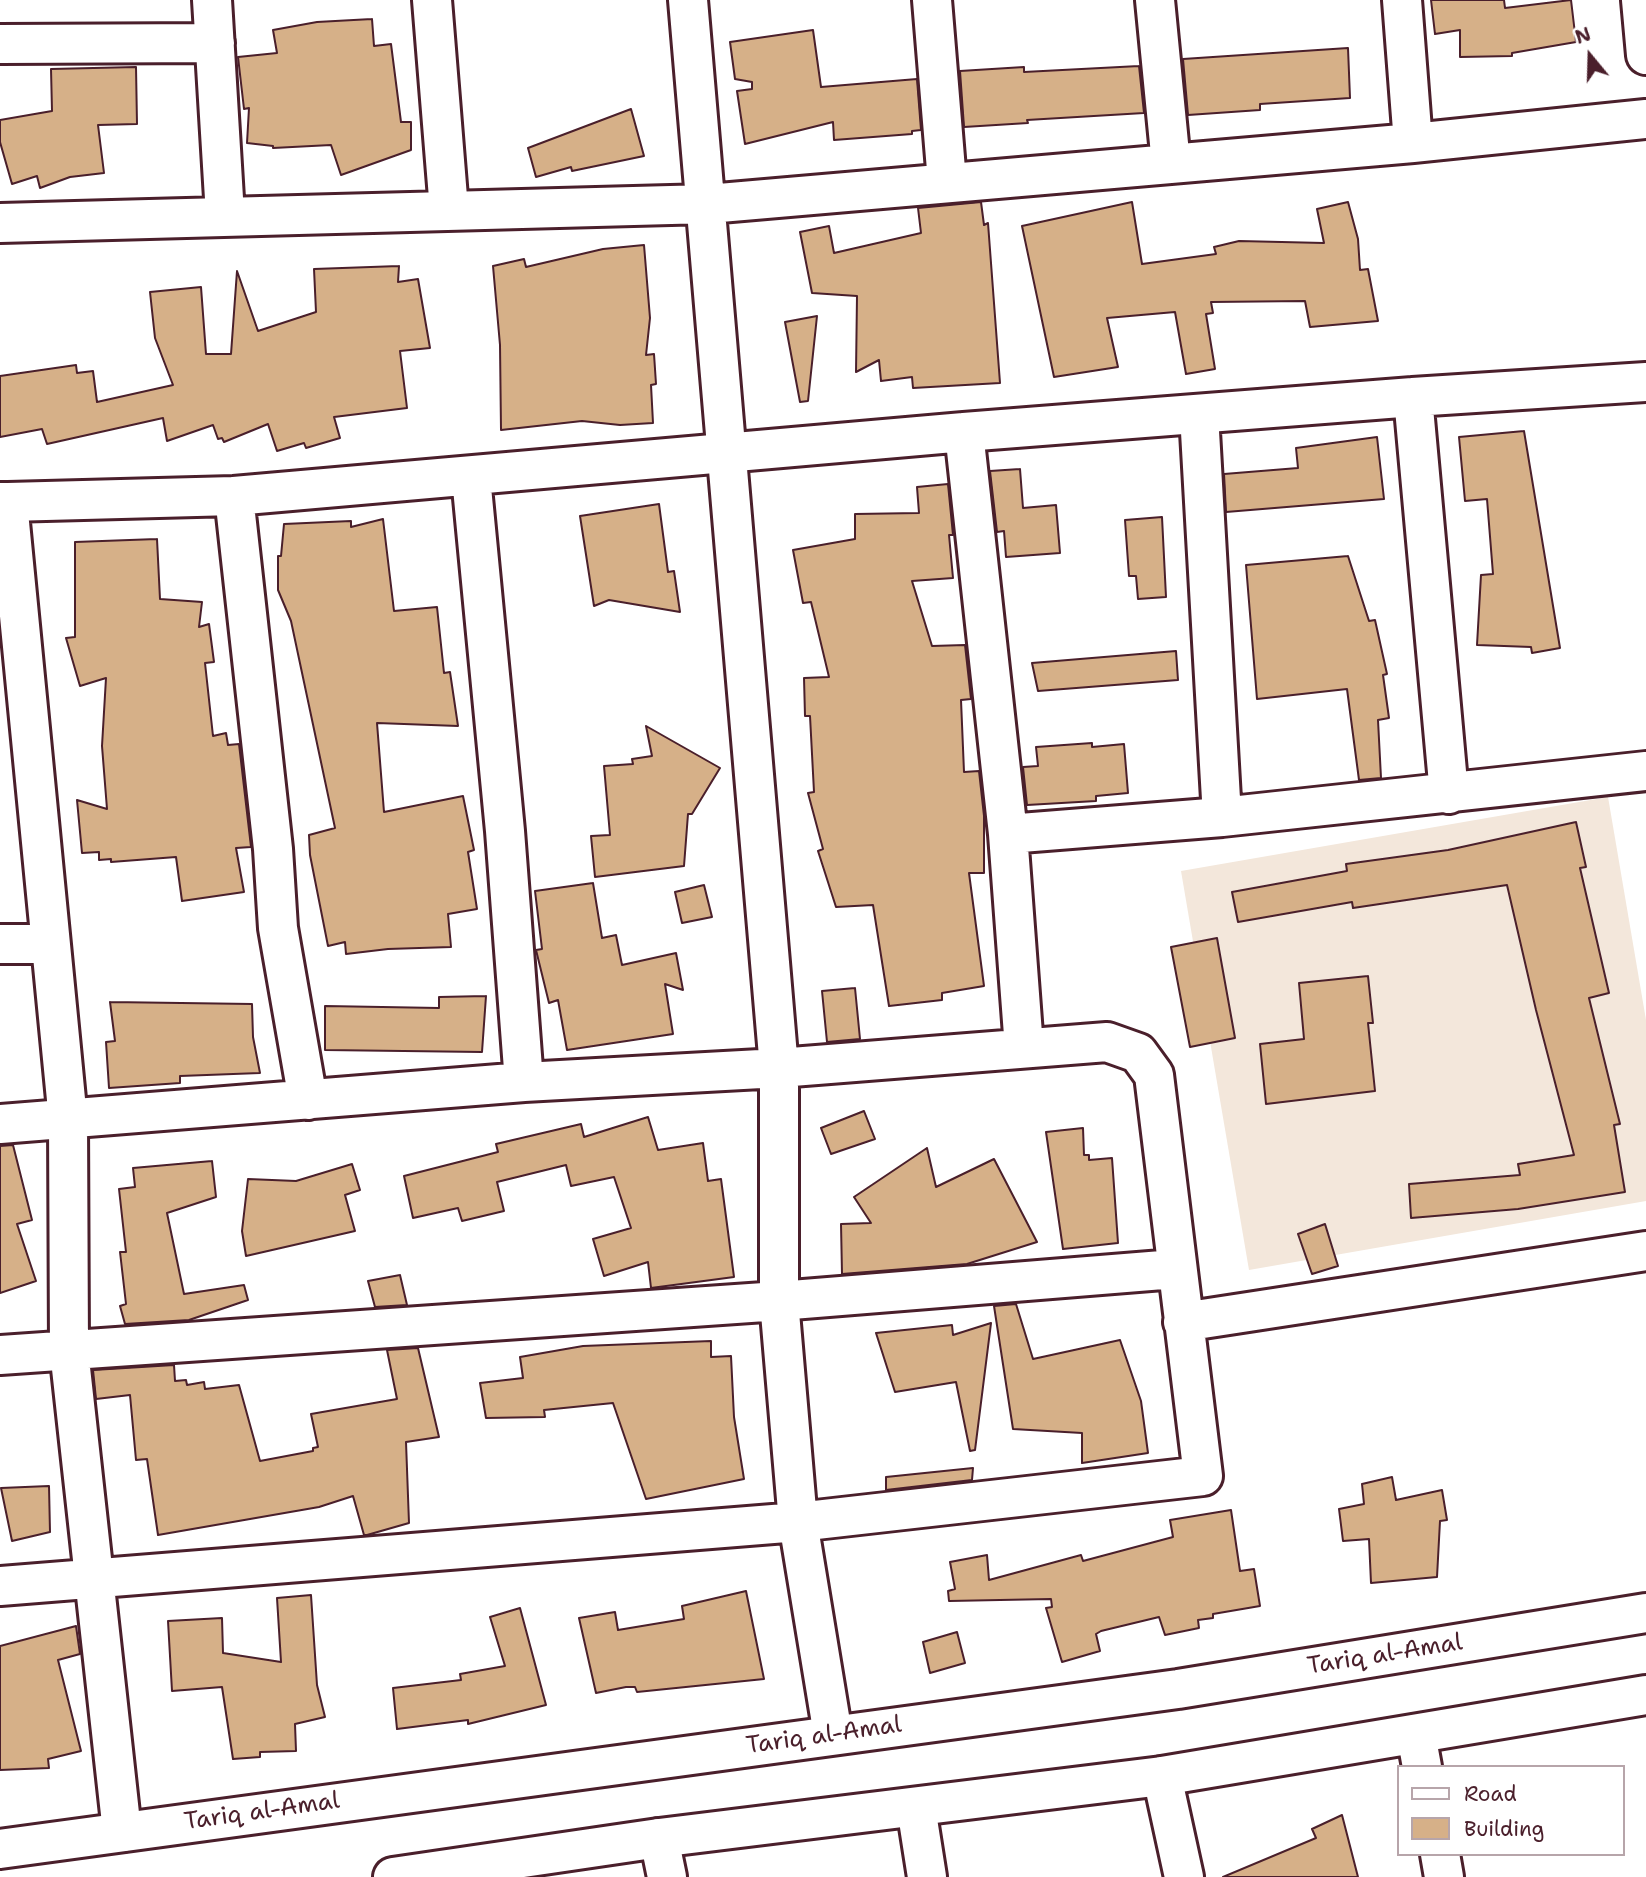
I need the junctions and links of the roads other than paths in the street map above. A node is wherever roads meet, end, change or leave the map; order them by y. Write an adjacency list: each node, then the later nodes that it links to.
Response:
1 (212, 0): 8 (main road)
2 (432, 0): 16 (main road)
3 (688, 0): 15 (main road)
4 (932, 0): 14 (main road)
5 (1155, 0): 13 (main road)
6 (1402, 0): 12 (main road)
7 (1641, 0): 10 (main road)
8 (215, 43): 9 (main road); 17 (main road)
9 (0, 44)
10 (1646, 55)
11 (1646, 119): 12 (main road)
12 (1413, 143): 13 (main road)
13 (1171, 164): 14 (main road)
14 (947, 182): 15 (main road)
15 (708, 204): 16 (main road); 23 (main road)
16 (449, 210): 17 (main road)
17 (225, 215): 18 (main road)
18 (0, 223)
19 (1646, 382): 20 (main road)
20 (1413, 397): 21 (main road); 29 (main road)
21 (1199, 414): 22 (main road); 30 (main road)
22 (964, 432): 23 (main road); 31 (main road)
23 (729, 455): 24 (main road); 35 (main road)
24 (471, 477): 25 (main road); 36 (main road)
25 (234, 496): 26 (main road); 37 (main road)
26 (4, 502): 27 (main road)
27 (15, 739): 33 (main road)
28 (1646, 771): 29 (main road)
29 (1449, 794): 30 (main road)
30 (1222, 817): 31 (main road)
31 (1008, 834): 34 (main road)
32 (0, 944): 33 (main road)
33 (49, 944): 38 (main road)
34 (1024, 1048): 35 (main road); 41 (main road)
35 (779, 1068): 36 (main road); 42 (main road)
36 (524, 1082): 37 (main road)
37 (308, 1100): 38 (main road)
38 (68, 1120): 39 (main road); 44 (main road)
39 (0, 1124)
40 (1646, 1251): 43 (main road)
41 (1175, 1269): 42 (main road); 43 (main road)
42 (779, 1301): 44 (main road); 46 (main road)
43 (1182, 1322): 46 (main road)
44 (69, 1350): 45 (main road); 47 (main road)
45 (0, 1354)
46 (798, 1522): 47 (main road); 51 (main road)
47 (96, 1577): 48 (main road); 55 (main road)
48 (0, 1586)
49 (1646, 1613): 51 (main road, Tariq al-Amal)
50 (1646, 1695): 52 (main road)
51 (834, 1735): 55 (main road, Tariq al-Amal)
52 (1419, 1750): 53 (main road)
53 (1161, 1776): 54 (main road); 62 (main road)
54 (916, 1808): 56 (main road); 61 (main road)
55 (122, 1832): 57 (main road, Tariq al-Amal)
56 (659, 1838): 59 (main road); 60 (main road)
57 (0, 1849)
58 (1440, 1856): 63 (main road)
59 (401, 1877)
60 (667, 1877)
61 (927, 1877)
62 (1184, 1877)
63 (1444, 1877)

